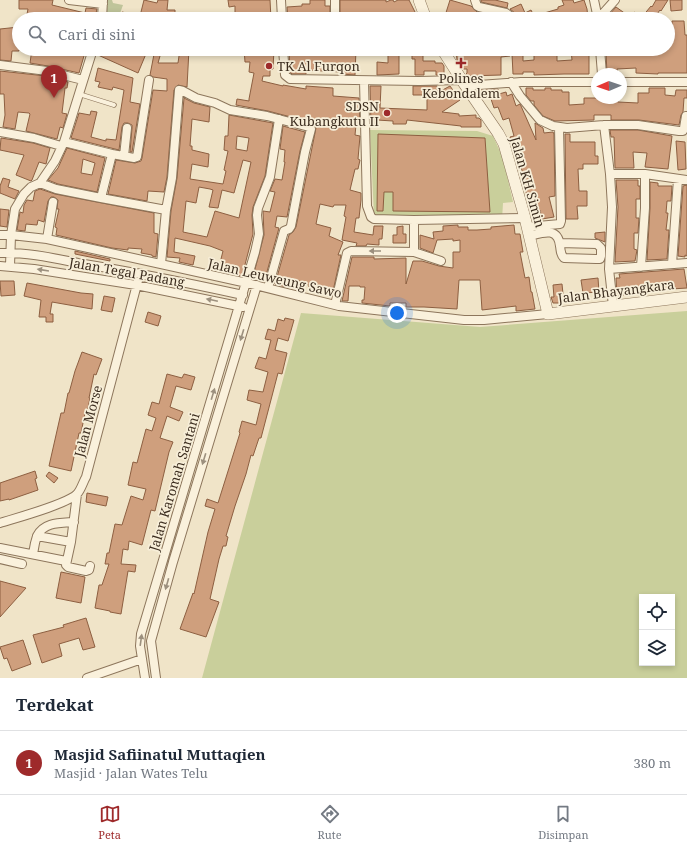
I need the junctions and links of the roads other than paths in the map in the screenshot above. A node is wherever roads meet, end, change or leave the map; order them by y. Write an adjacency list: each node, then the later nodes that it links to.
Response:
1 (69, 0): 8 (street)
2 (281, 0): 10 (street)
3 (335, 0): 11 (street)
4 (419, 0): 12 (street)
5 (476, 0): 13 (street)
6 (594, 0): 14 (street)
7 (615, 0): 15 (street)
8 (103, 2): 9 (street)
9 (102, 12)
10 (282, 12)
11 (335, 12)
12 (423, 12)
13 (502, 12)
14 (597, 12)
15 (604, 12)
16 (91, 56): 22 (street)
17 (284, 56): 24 (street)
18 (446, 56): 29 (street, Jalan KH Simin)
19 (601, 56): 21 (street)
20 (0, 66): 22 (street)
21 (602, 68)
22 (83, 80): 30 (street)
23 (149, 80): 40 (street)
24 (364, 81): 29 (street); 49 (street)
25 (511, 82): 26 (street); 29 (street); 35 (street)
26 (591, 82)
27 (627, 82): 28 (street)
28 (687, 82)
29 (463, 83): 50 (street, Jalan KH Simin)
30 (79, 94): 31 (lane); 38 (street)
31 (114, 105)
32 (686, 116): 34 (street)
33 (279, 119): 48 (street); 67 (street, Jalan Karomah Santani); 70 (street)
34 (604, 125): 35 (street); 41 (street)
35 (559, 127): 50 (street)
36 (127, 128): 40 (street)
37 (0, 132): 38 (street)
38 (63, 144): 39 (street); 45 (street)
39 (112, 154): 40 (street); 46 (street)
40 (124, 156)
41 (610, 174): 42 (street); 65 (street)
42 (645, 174): 43 (street); 64 (street)
43 (678, 179): 44 (street); 61 (street)
44 (687, 180)
45 (40, 183): 46 (street); 52 (street)
46 (101, 198): 48 (street)
47 (53, 202): 53 (street)
48 (166, 210): 60 (street)
49 (414, 220): 50 (street); 55 (street)
50 (527, 227): 54 (street); 77 (street, Jalan KH Simin)
51 (0, 235): 52 (street, Jalan Leuweung Sawo)
52 (12, 235): 53 (street, Jalan Leuweung Sawo); 57 (street)
53 (47, 239): 60 (street, Jalan Leuweung Sawo)
54 (560, 243): 54 (street)
55 (414, 252): 58 (street); 73 (street, one-way to 73)
56 (0, 253): 57 (street, Jalan Tegal Padang)
57 (10, 253): 63 (street); 66 (street, Jalan Tegal Padang)
58 (441, 261)
59 (687, 263): 61 (street)
60 (161, 264): 67 (street, Jalan Leuweung Sawo)
61 (672, 264): 64 (street)
62 (0, 266): 63 (street, Jalan Tegal Padang)
63 (10, 266): 68 (street, Jalan Tegal Padang, one-way to 63)
64 (641, 267): 65 (street)
65 (609, 269): 75 (street)
66 (140, 273): 68 (street, Jalan Morse); 71 (street, Jalan Tegal Padang)
67 (247, 283): 69 (street, Jalan Leuweung Sawo); 71 (street, Jalan Karomah Santani)
68 (136, 285): 74 (street, Jalan Tegal Padang, one-way to 68); 80 (street, Jalan Morse)
69 (257, 285): 70 (street, Jalan Leuweung Sawo); 76 (street, Jalan Karomah Santani)
70 (268, 288): 73 (street, Jalan Leuweung Sawo)
71 (243, 295): 74 (street, Jalan Karomah Santani)
72 (687, 297): 75 (street, Jalan Bhayangkara)
73 (335, 305): 77 (street, Jalan Leuweung Sawo)
74 (240, 306): 76 (street, Jalan Tegal Padang); 78 (street, Jalan Karomah Santani, one-way to 74)
75 (613, 306): 77 (street, Jalan Bhayangkara)
76 (250, 308): 79 (street, Jalan Karomah Santani, one-way to 79)
77 (548, 314)
78 (201, 435): 79 (street); 88 (street, Jalan Karomah Santani)
79 (210, 438): 90 (street, Jalan Karomah Santani, one-way to 90)
80 (77, 494): 81 (street); 82 (street)
81 (74, 522): 83 (street); 84 (street)
82 (0, 523)
83 (37, 536): 84 (street); 86 (street)
84 (71, 542): 89 (street)
85 (0, 548): 86 (street)
86 (33, 554): 89 (street)
87 (0, 559): 91 (street)
88 (164, 559): 90 (street); 93 (street, Jalan Karomah Santani, one-way to 88)
89 (66, 561): 92 (street)
90 (173, 562): 96 (street, Jalan Karomah Santani, one-way to 96)
91 (22, 564)
92 (90, 566)
93 (142, 659): 94 (street); 95 (street, Jalan Karomah Santani)
94 (87, 678)
95 (145, 678)
96 (156, 678)

